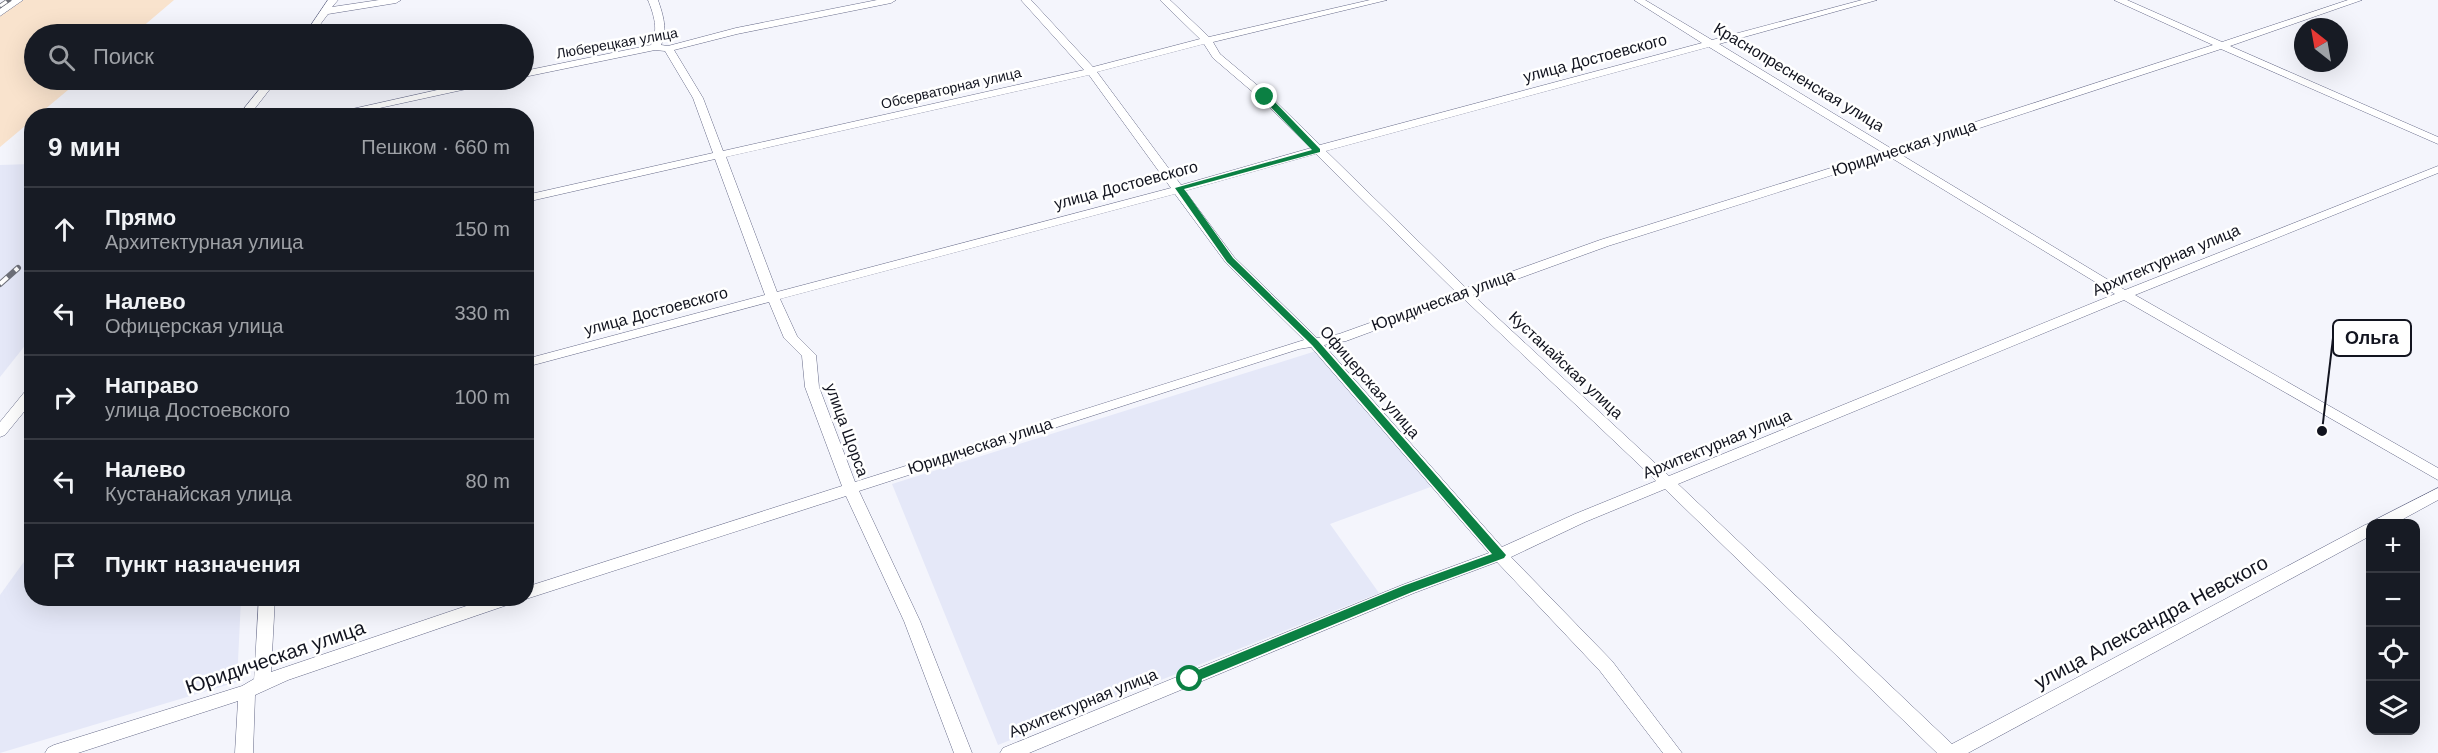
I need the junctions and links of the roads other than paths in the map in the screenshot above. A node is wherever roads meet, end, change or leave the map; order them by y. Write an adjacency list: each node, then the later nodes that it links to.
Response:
1 (18, 0): 14 (street)
2 (333, 0): 13 (street)
3 (396, 0): 13 (street)
4 (652, 0): 19 (street)
5 (891, 0): 19 (street, Люберецкая улица)
6 (1026, 0): 20 (street, Офицерская улица)
7 (1165, 0): 16 (street, Кустанайская улица)
8 (1382, 0): 16 (street, Обсерваторная улица)
9 (1639, 0): 17 (street, Краснопресненская улица)
10 (1872, 0): 17 (street, улица Достоевского)
11 (2119, 0): 18 (street)
12 (2357, 0): 18 (street, Юридическая улица)
13 (327, 11): 15 (street)
14 (0, 13)
15 (317, 24)
16 (1207, 40): 20 (street, Обсерваторная улица); 27 (street, Кустанайская улица)
17 (1711, 45): 27 (street, улица Достоевского); 28 (street, Краснопресненская улица)
18 (2223, 46): 26 (street); 28 (street, Юридическая улица)
19 (662, 48): 21 (street, Люберецкая улица); 29 (street, улица Щорса)
20 (1091, 71): 29 (street, Обсерваторная улица); 31 (street, Офицерская улица)
21 (534, 72)
22 (264, 90): 24 (street)
23 (447, 90): 25 (street)
24 (249, 108)
25 (363, 108)
26 (2438, 141)
27 (1317, 151): 31 (street, улица Достоевского); 33 (street, Кустанайская улица)
28 (1894, 153): 33 (street, Юридическая улица); 35 (street, Краснопресненская улица)
29 (719, 156): 32 (street, Обсерваторная улица); 34 (street, улица Щорса)
30 (2438, 169): 35 (street, Архитектурная улица)
31 (1179, 188): 34 (street, улица Достоевского); 36 (street, Офицерская улица)
32 (534, 197)
33 (1464, 293): 36 (street, Юридическая улица); 41 (street, Кустанайская улица)
34 (772, 296): 37 (street, улица Достоевского); 42 (street, улица Щорса)
35 (2127, 296): 40 (street, Краснопресненская улица); 41 (street, Архитектурная улица)
36 (1315, 343): 42 (street, Юридическая улица); 46 (street, Офицерская улица)
37 (534, 361)
38 (24, 402): 39 (street)
39 (0, 432)
40 (2438, 475)
41 (1667, 485): 46 (street, Архитектурная улица); 56 (street, Кустанайская улица)
42 (850, 488): 47 (street, Юридическая улица); 53 (street, улица Щорса)
43 (2438, 493): 44 (street)
44 (2389, 519)
45 (2366, 531): 56 (street, улица Александра Невского)
46 (1500, 555): 54 (street, Архитектурная улица); 55 (street, Офицерская улица)
47 (534, 590)
48 (266, 606): 50 (street)
49 (487, 606): 50 (street, Юридическая улица)
50 (254, 687): 51 (street, Юридическая улица); 52 (street)
51 (54, 753)
52 (244, 753)
53 (963, 753)
54 (1009, 753)
55 (1672, 753)
56 (1950, 753)

